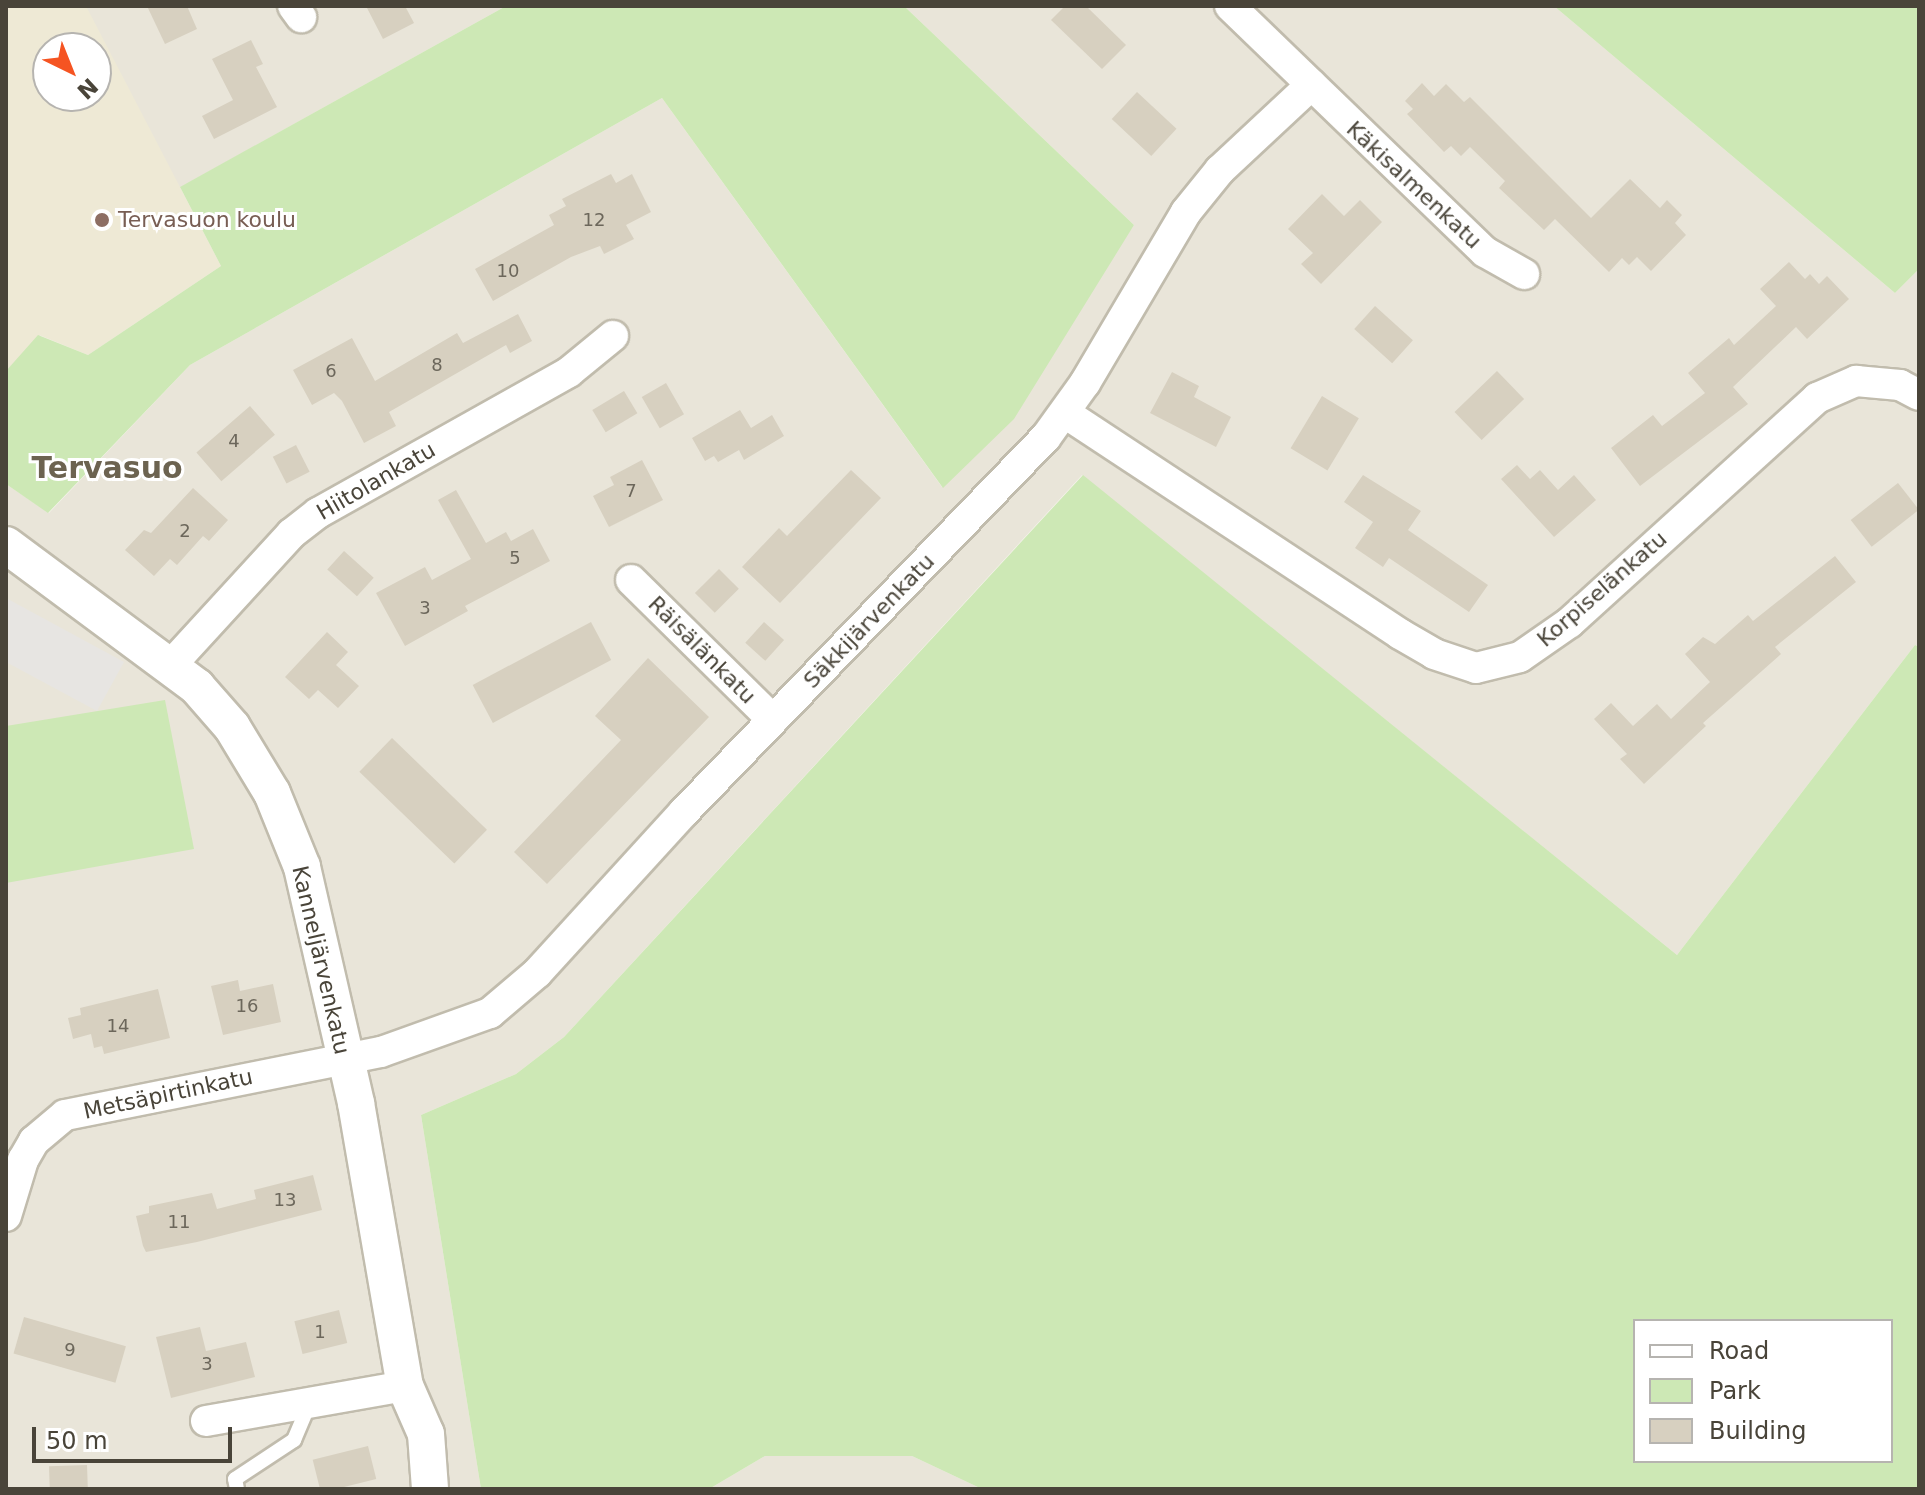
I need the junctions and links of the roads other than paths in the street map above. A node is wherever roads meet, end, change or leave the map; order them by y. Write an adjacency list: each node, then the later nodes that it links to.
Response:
1 (1230, 6): 2 (street, Käkisalmenkatu)
2 (1311, 85): 3 (street, Käkisalmenkatu); 6 (street, Säkkijärvenkatu)
3 (1524, 274)
4 (613, 336): 9 (street, Hiitolankatu)
5 (1919, 395): 6 (street, Korpiselänkatu)
6 (1065, 413): 10 (street, Säkkijärvenkatu)
7 (6, 545): 9 (street, Kanneljärvenkatu)
8 (631, 580): 10 (street, Räisälänkatu)
9 (171, 665): 11 (street, Kanneljärvenkatu)
10 (773, 720): 11 (street, Säkkijärvenkatu)
11 (343, 1057): 12 (street, Metsäpirtinkatu); 13 (street, Kanneljärvenkatu)
12 (6, 1216)
13 (405, 1386): 14 (street); 17 (street, Kanneljärvenkatu)
14 (310, 1403): 15 (street); 16 (lane)
15 (206, 1421)
16 (237, 1489)
17 (430, 1489)

